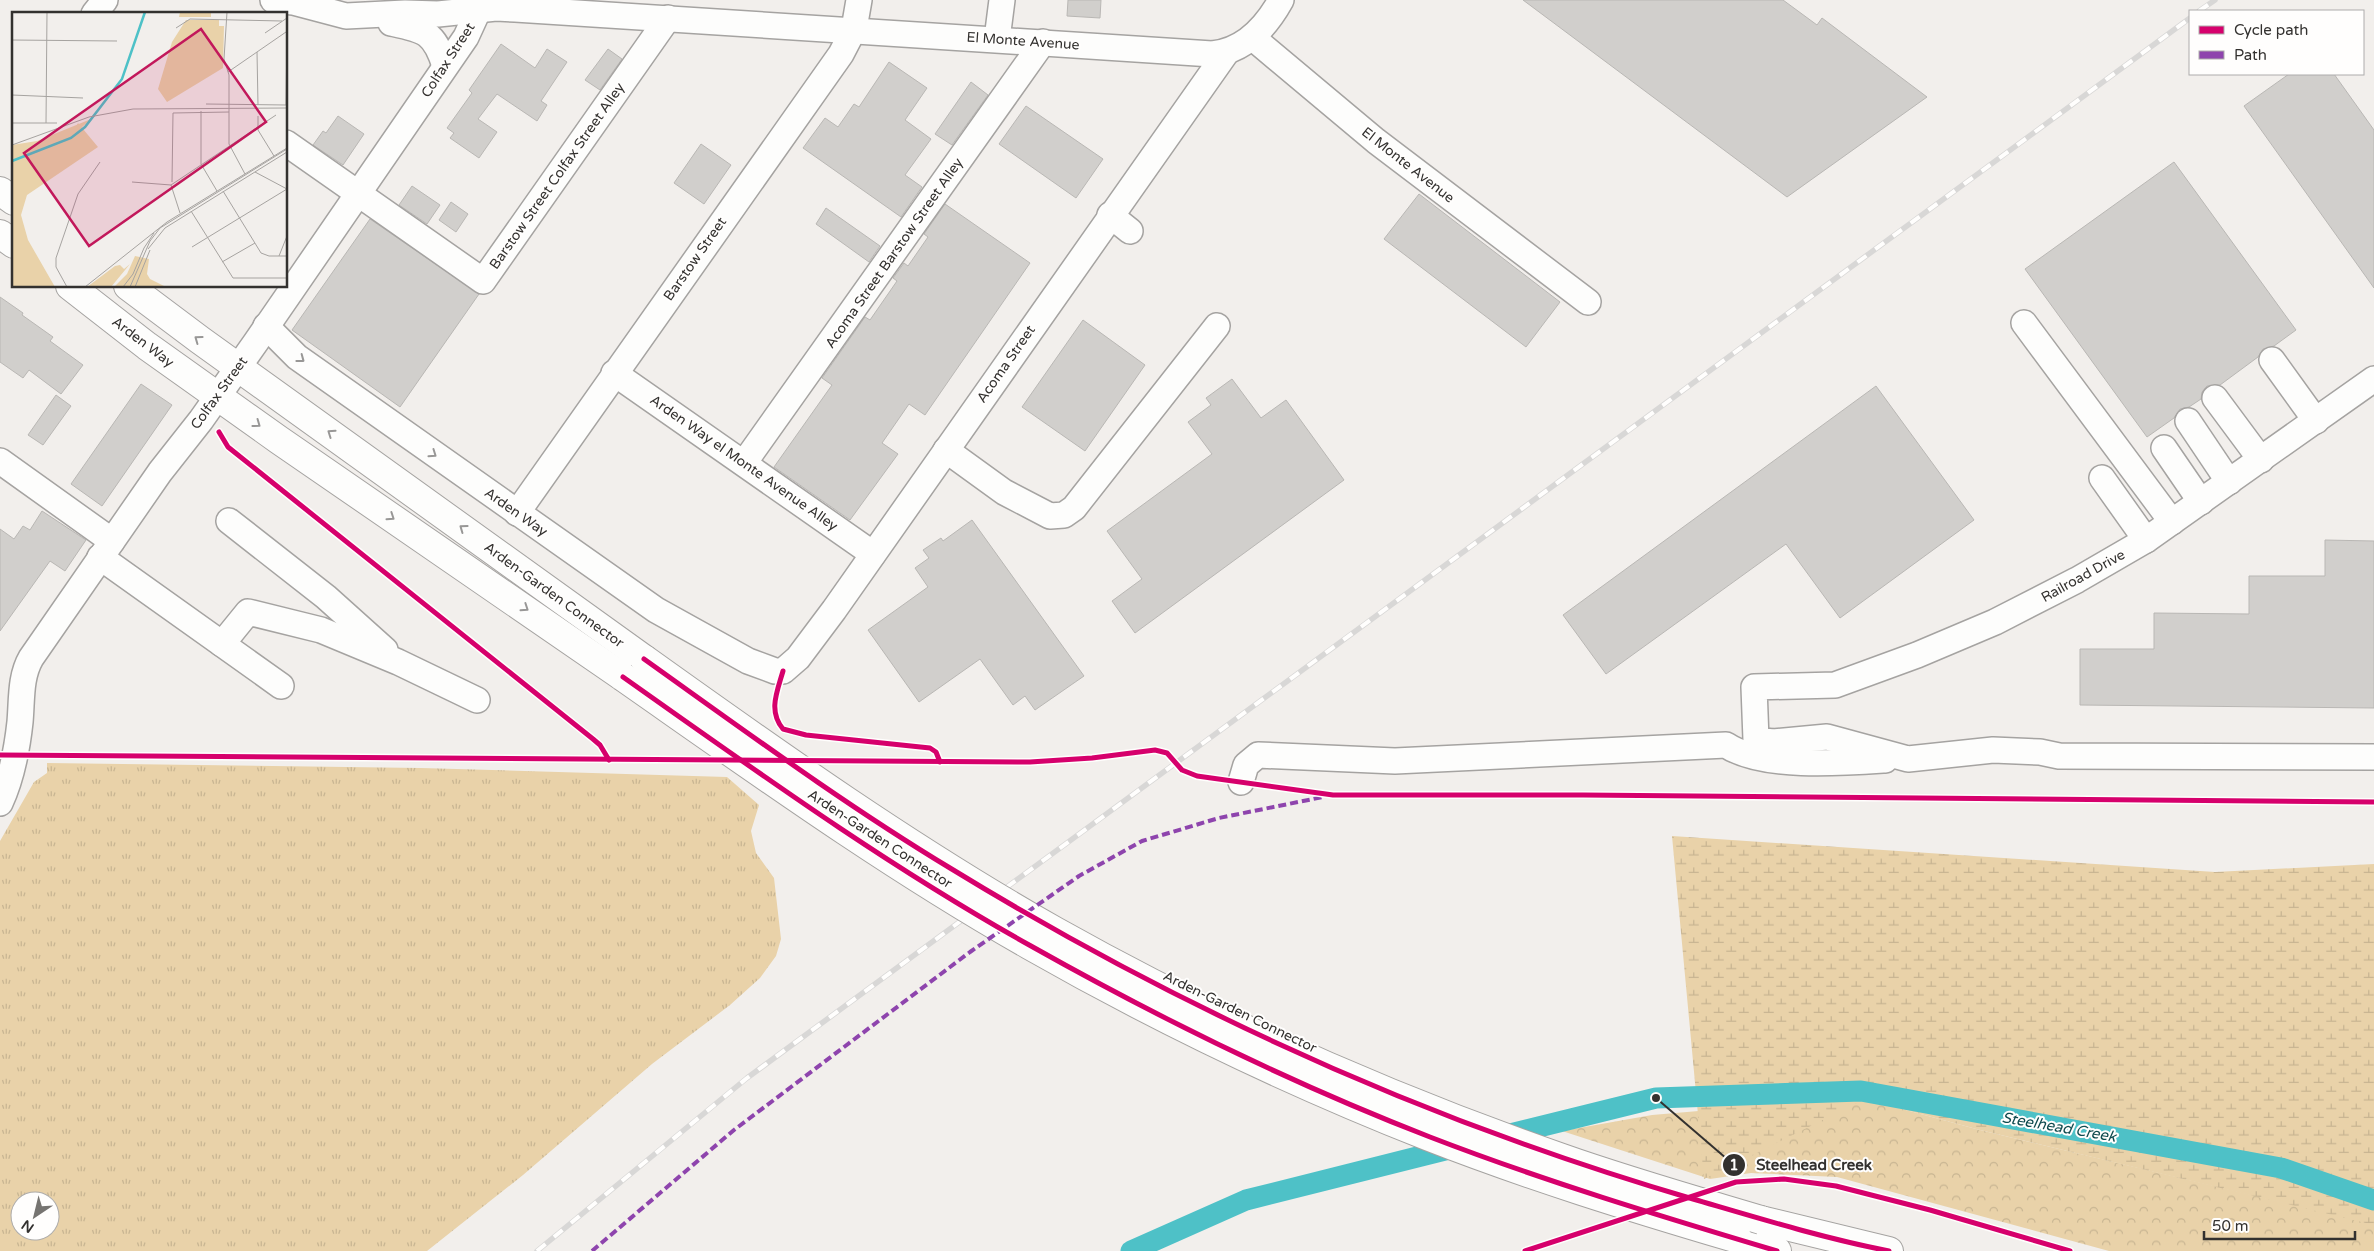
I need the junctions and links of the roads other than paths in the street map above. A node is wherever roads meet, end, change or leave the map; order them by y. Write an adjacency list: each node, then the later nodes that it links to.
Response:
1 (273, 0): 6 (street, El Monte Avenue)
2 (859, 0): 8 (street, Barstow Street)
3 (1002, 0): 10 (street)
4 (1280, 0): 9 (street)
5 (482, 5): 6 (street, El Monte Avenue); 7 (street, El Monte Avenue); 13 (street, Colfax Street)
6 (352, 11): 13 (street, El Monte Avenue)
7 (668, 18): 8 (street, El Monte Avenue); 16 (street, Barstow Street Colfax Street Alley)
8 (854, 29): 10 (street, El Monte Avenue); 30 (street, Barstow Street)
9 (1253, 38): 12 (street); 24 (street, El Monte Avenue)
10 (997, 39): 11 (street, El Monte Avenue)
11 (1043, 42): 12 (street, El Monte Avenue); 40 (street, Acoma Street Barstow Street Alley)
12 (1226, 53): 18 (street, Acoma Street)
13 (445, 66): 16 (street, Colfax Street)
14 (288, 144): 16 (street)
15 (0, 191): 17 (main road)
16 (356, 193): 26 (street, Colfax Street)
17 (12, 200)
18 (1110, 215): 19 (street); 37 (street, Acoma Street)
19 (1130, 231)
20 (0, 234): 21 (main road)
21 (12, 243)
22 (73, 288): 32 (main road, Arden Way)
23 (131, 288): 29 (main road, one-way to 23)
24 (1588, 302)
25 (2024, 323): 46 (street)
26 (266, 326): 29 (street, Colfax Street); 44 (street, Arden Way, one-way to 44)
27 (1217, 326): 37 (street)
28 (2272, 360): 35 (street)
29 (238, 367): 32 (street, Colfax Street); 61 (main road, Arden-Garden Connector, one-way to 29, bridge)
30 (614, 373): 40 (street, Arden Way el Monte Avenue Alley); 44 (street, Barstow Street)
31 (2374, 379): 35 (street, Railroad Drive)
32 (218, 396): 48 (street, Colfax Street); 60 (main road, Arden-Garden Connector, one-way to 60, bridge)
33 (2214, 398): 38 (street)
34 (2188, 421): 42 (street)
35 (2316, 421): 38 (street, Railroad Drive)
36 (2164, 448): 43 (street)
37 (946, 450): 49 (street, Acoma Street)
38 (2261, 460): 42 (street, Railroad Drive)
39 (0, 461): 48 (street)
40 (744, 463): 49 (street, Arden Way el Monte Avenue Alley)
41 (2102, 478): 47 (street)
42 (2229, 482): 43 (street, Railroad Drive)
43 (2201, 502): 46 (street, Railroad Drive)
44 (517, 513): 52 (street, Arden Way)
45 (229, 521): 51 (street)
46 (2172, 522): 47 (street, Railroad Drive)
47 (2146, 540): 57 (street, Railroad Drive)
48 (106, 549): 50 (street); 54 (street, Colfax Street)
49 (873, 554): 52 (street, Acoma Street)
50 (222, 644): 51 (street); 53 (street)
51 (398, 662): 55 (street)
52 (783, 671)
53 (281, 686)
54 (11, 691): 59 (street, Colfax Street)
55 (477, 700)
56 (2374, 757): 57 (street)
57 (1908, 759): 58 (street)
58 (1241, 782)
59 (0, 803)
60 (1777, 1251)
61 (1889, 1251)

